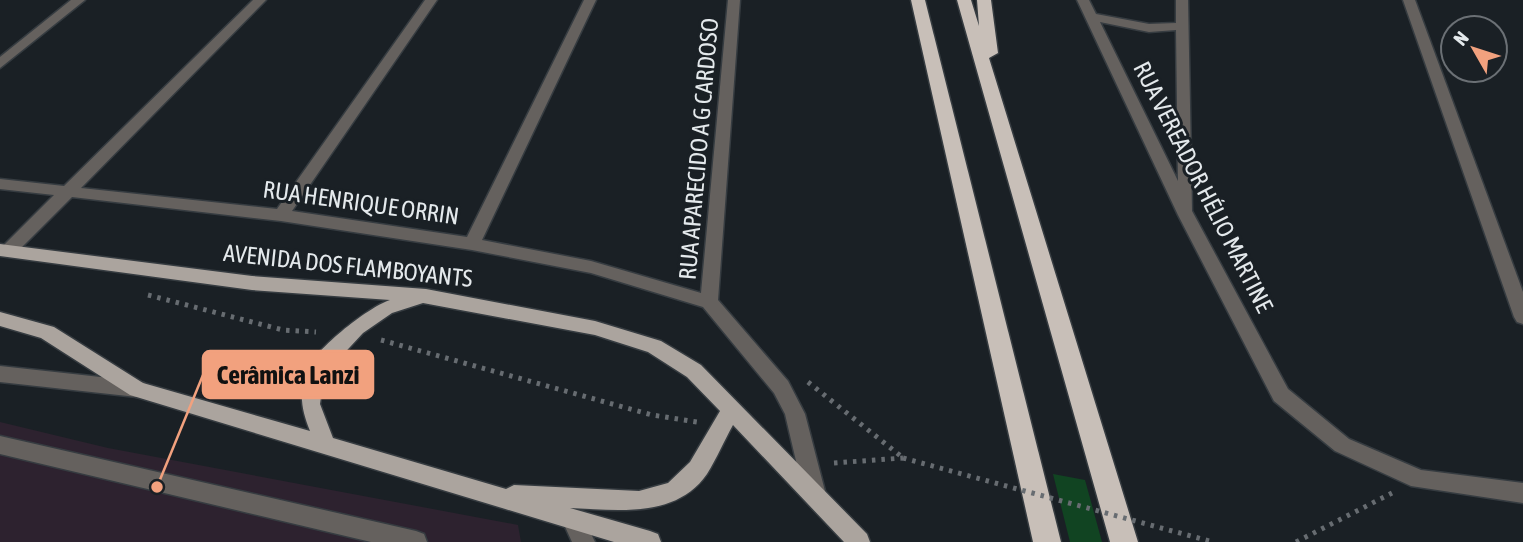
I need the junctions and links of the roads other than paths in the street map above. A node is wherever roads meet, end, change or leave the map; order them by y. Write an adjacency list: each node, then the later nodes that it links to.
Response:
1 (79, 0): 14 (street)
2 (260, 0): 17 (street)
3 (431, 0): 18 (street)
4 (590, 0): 20 (street)
5 (734, 0): 23 (street, RUA APARECIDO A G CARDOSO)
6 (918, 0): 39 (highway)
7 (964, 0): 15 (highway)
8 (984, 0): 15 (highway)
9 (1083, 0): 12 (street, RUA VEREADOR HÉLIO MARTINE)
10 (1182, 0): 13 (street)
11 (1409, 0): 24 (street)
12 (1092, 17): 13 (street); 19 (street, RUA VEREADOR HÉLIO MARTINE)
13 (1182, 26): 19 (street)
14 (0, 64)
15 (998, 114): 40 (highway)
16 (0, 184): 17 (street, RUA HENRIQUE ORRIN)
17 (70, 190): 18 (street, RUA HENRIQUE ORRIN); 21 (street)
18 (281, 215): 20 (street, RUA HENRIQUE ORRIN)
19 (1186, 215): 31 (street, RUA VEREADOR HÉLIO MARTINE)
20 (472, 244): 23 (street, RUA HENRIQUE ORRIN)
21 (4, 251): 22 (main road, AVENIDA DOS FLAMBOYANTS)
22 (426, 296): 28 (main road, AVENIDA DOS FLAMBOYANTS); 30 (main road)
23 (709, 302): 33 (street)
24 (1523, 317)
25 (0, 319): 27 (main road)
26 (0, 374): 27 (street)
27 (137, 389): 30 (main road)
28 (727, 418): 32 (main road); 33 (main road, AVENIDA DOS FLAMBOYANTS)
29 (0, 445): 35 (street)
30 (324, 445): 32 (main road)
31 (1523, 493)
32 (486, 494): 34 (main road)
33 (815, 495): 38 (main road, AVENIDA DOS FLAMBOYANTS)
34 (573, 520): 36 (street); 37 (main road)
35 (416, 542)
36 (584, 542)
37 (650, 542)
38 (859, 542)
39 (1047, 542)
40 (1124, 542)

